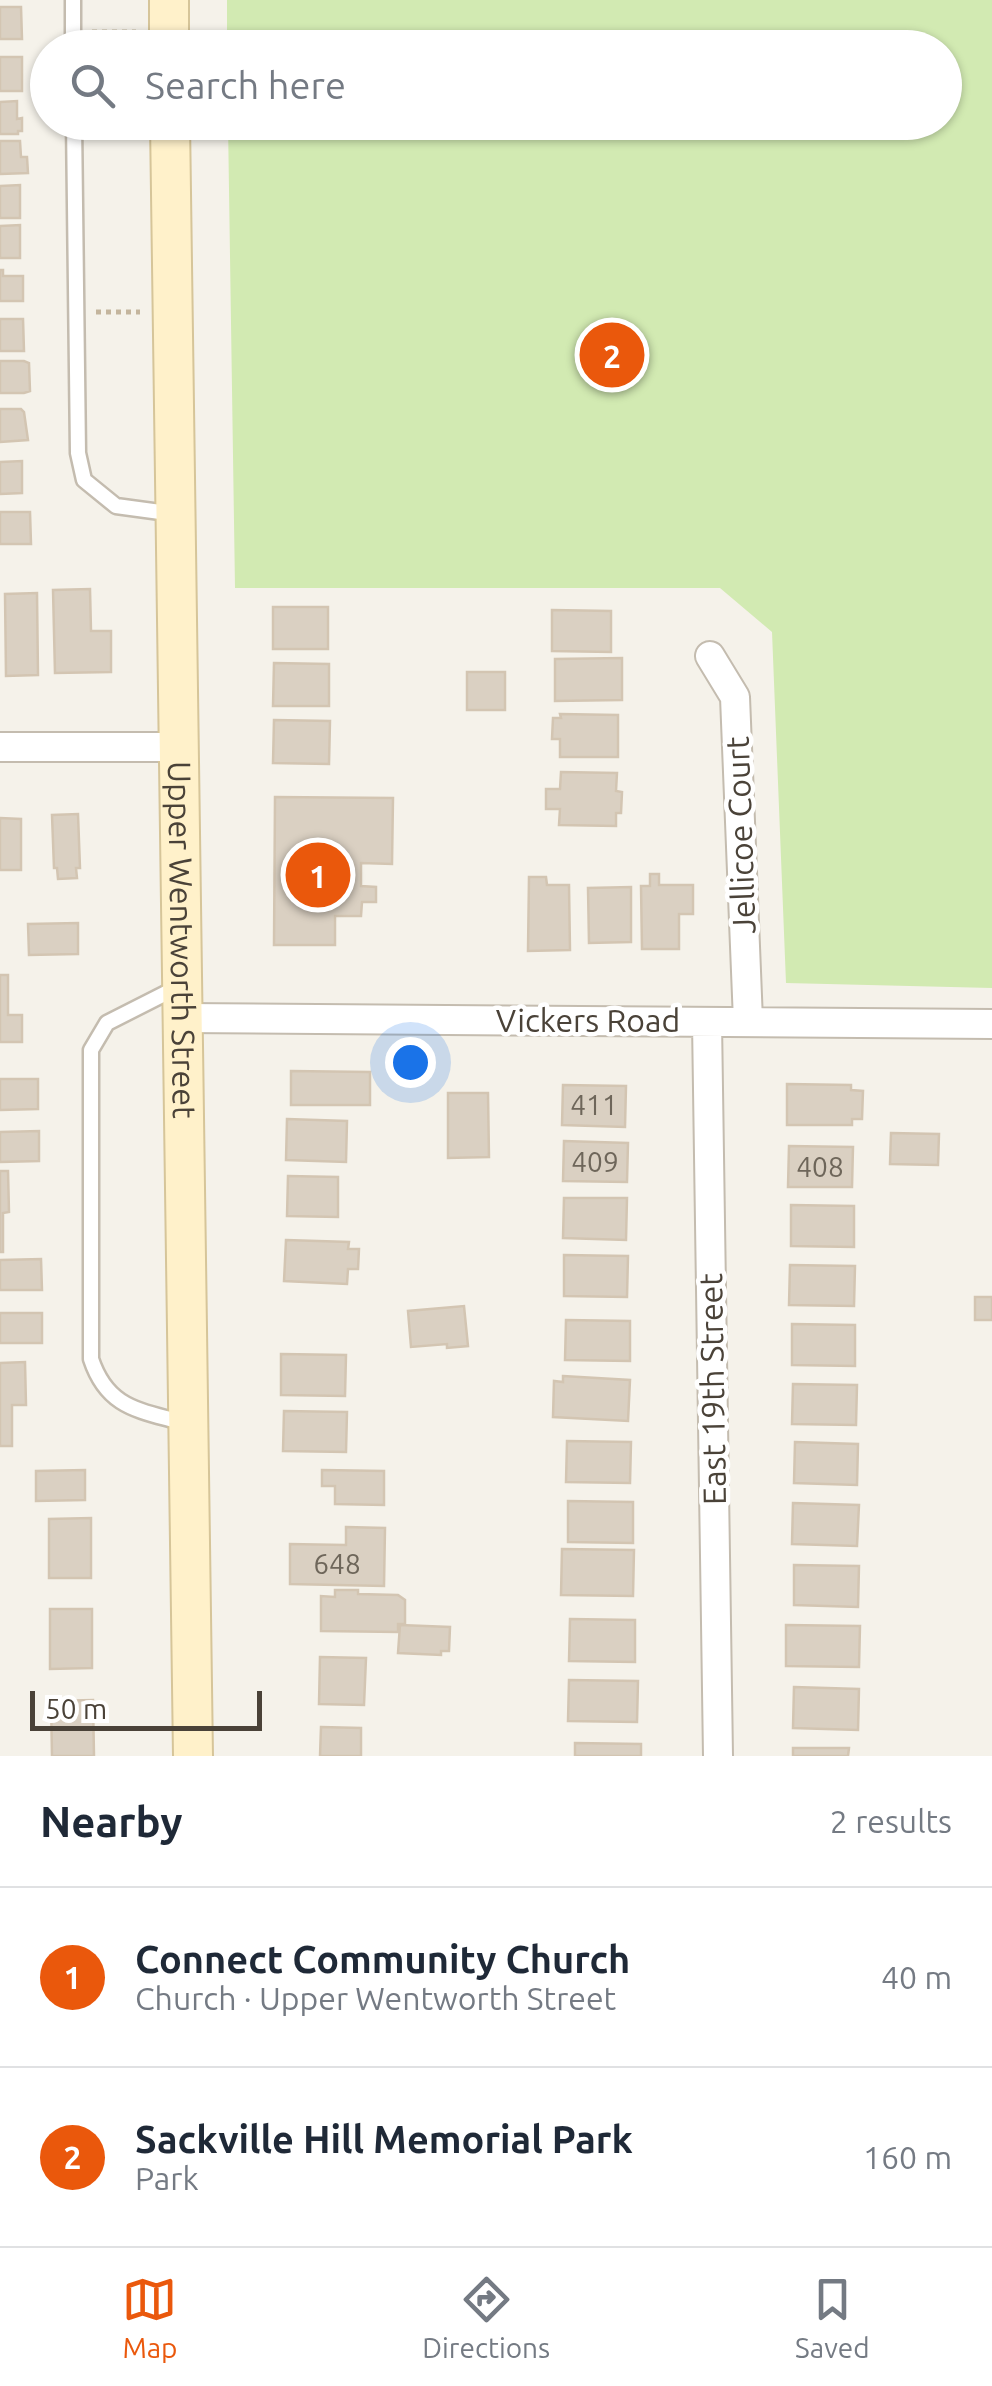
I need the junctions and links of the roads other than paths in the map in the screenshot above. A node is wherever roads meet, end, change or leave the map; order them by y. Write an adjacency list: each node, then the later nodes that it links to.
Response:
1 (73, 0): 2 (lane)
2 (72, 30)
3 (74, 140): 5 (lane)
4 (170, 140): 5 (main road, Upper Wentworth Street)
5 (176, 514): 7 (main road, Upper Wentworth Street)
6 (710, 656): 10 (street, Jellicoe Court)
7 (180, 746): 8 (street); 9 (main road, Upper Wentworth Street)
8 (0, 748)
9 (183, 1001): 11 (street, Vickers Road); 13 (main road, Upper Wentworth Street); 13 (lane)
10 (748, 1021): 11 (street, Vickers Road); 12 (street, Vickers Road)
11 (708, 1022): 15 (street, East 19th Street)
12 (992, 1024)
13 (190, 1425): 14 (main road, Upper Wentworth Street)
14 (193, 1756)
15 (718, 1756)

